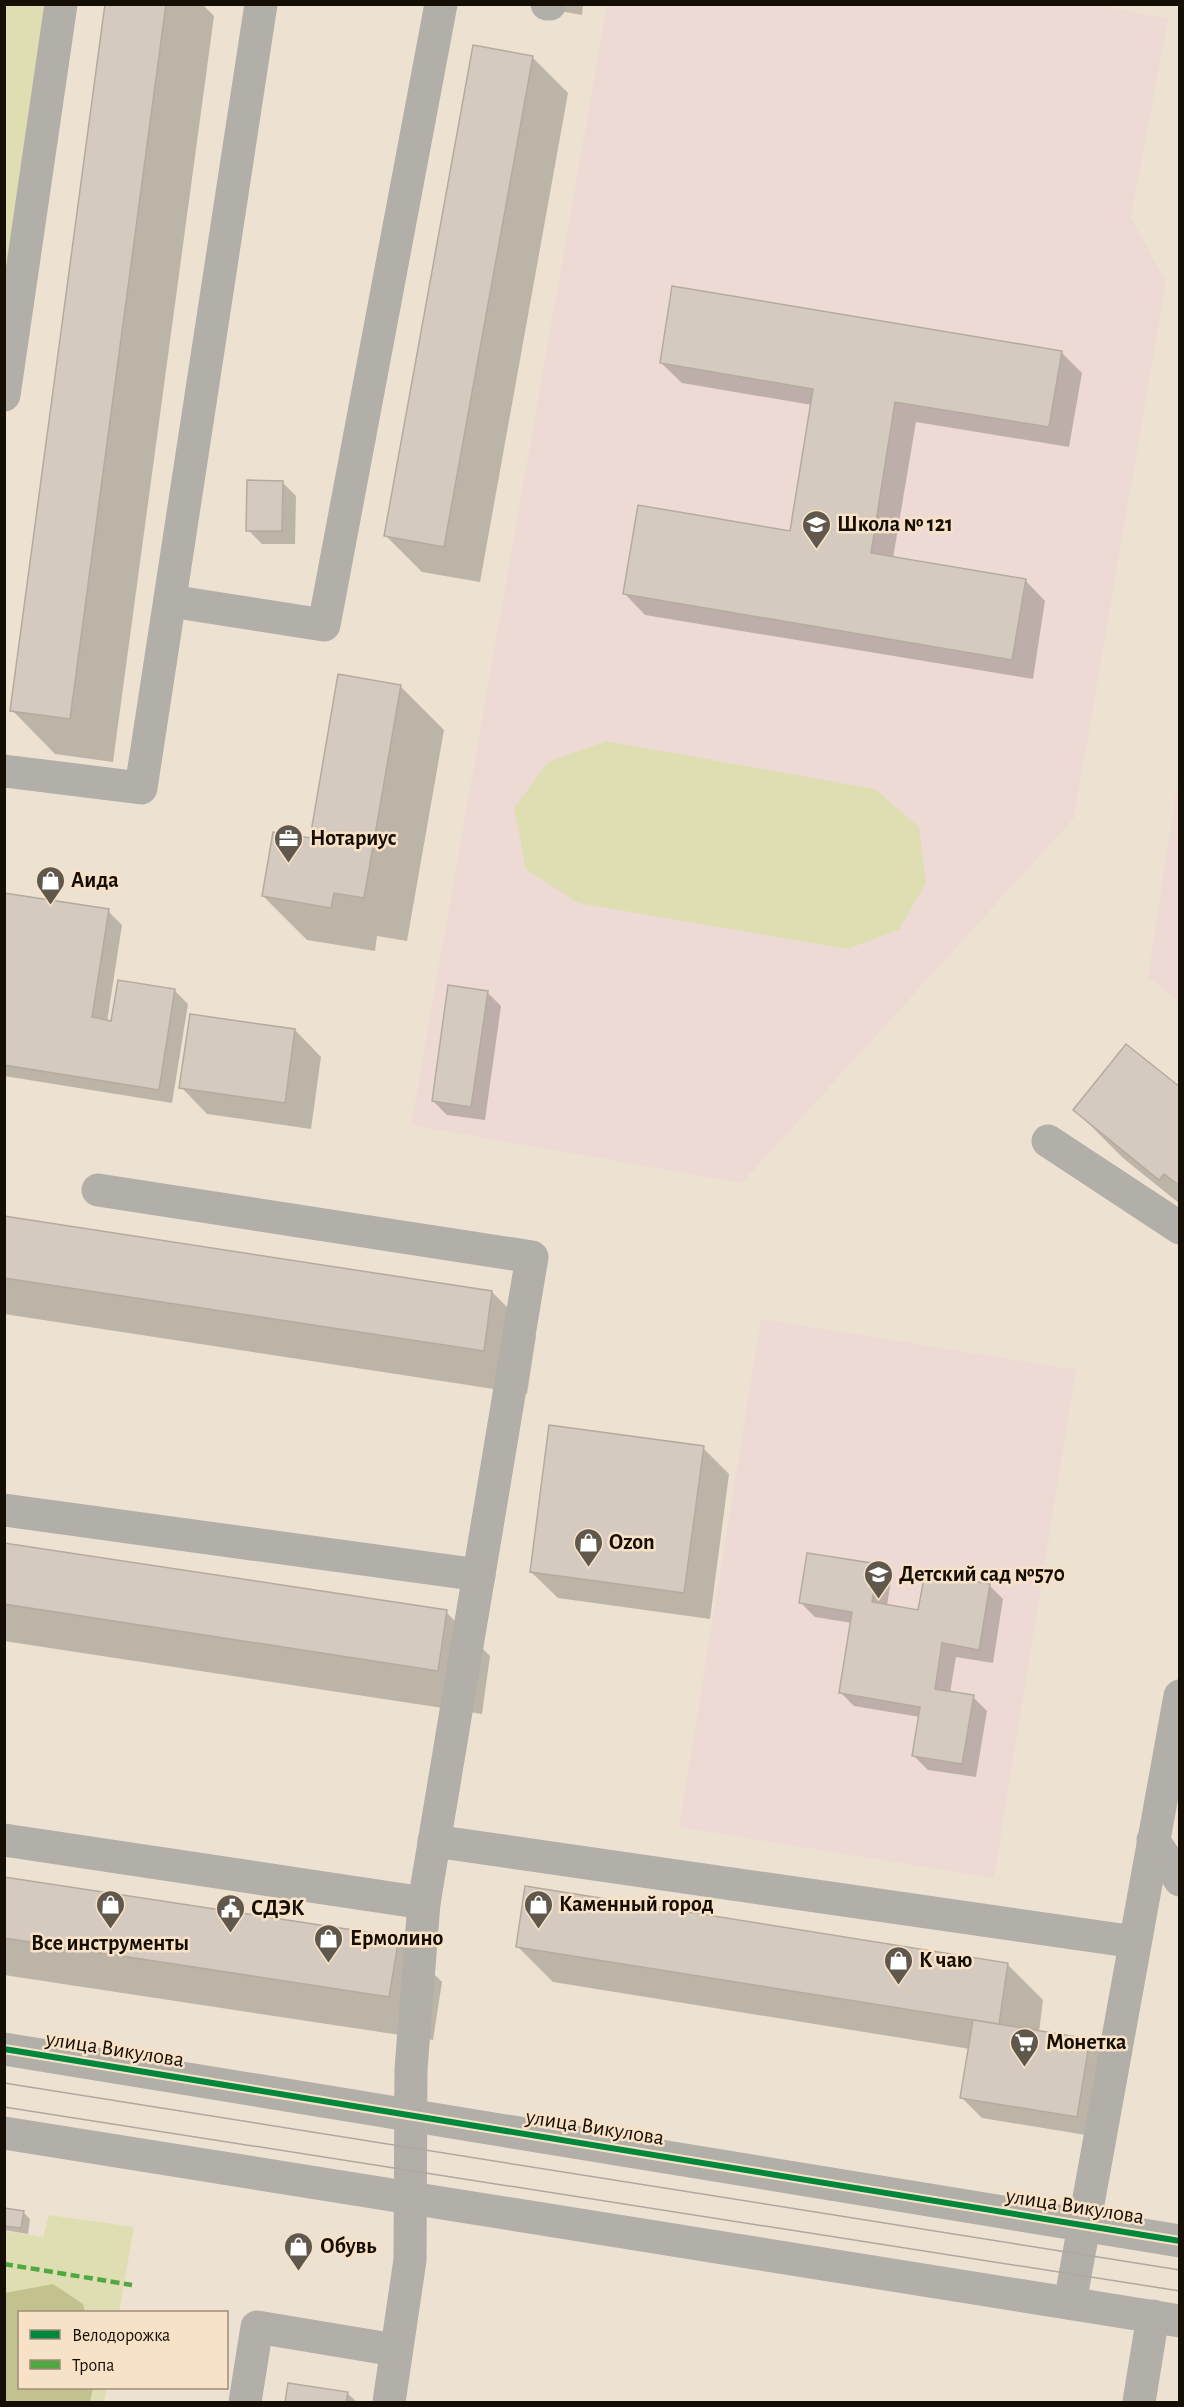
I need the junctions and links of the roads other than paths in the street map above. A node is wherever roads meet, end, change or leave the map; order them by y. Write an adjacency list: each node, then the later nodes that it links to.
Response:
1 (61, 4): 4 (street)
2 (261, 4): 5 (street)
3 (441, 4): 5 (street)
4 (4, 395)
5 (170, 601): 6 (street)
6 (4, 771)
7 (1048, 1141): 9 (street)
8 (98, 1190): 11 (street)
9 (1179, 1228)
10 (4, 1510): 11 (street)
11 (479, 1575): 15 (street)
12 (1179, 1696): 14 (street)
13 (4, 1840): 17 (street)
14 (1153, 1840): 16 (street); 18 (street)
15 (434, 1841): 17 (street); 18 (street)
16 (1179, 1880)
17 (424, 1903): 20 (street)
18 (1135, 1942): 23 (street)
19 (4, 2049): 20 (street, улица Викулова)
20 (411, 2115): 22 (street); 23 (street, улица Викулова)
21 (4, 2133): 22 (street)
22 (410, 2198): 25 (street); 27 (street)
23 (1083, 2226): 24 (street, улица Викулова); 25 (street)
24 (1179, 2241)
25 (1070, 2303): 26 (street)
26 (1166, 2319): 30 (street)
27 (395, 2350): 28 (street); 29 (street)
28 (245, 2403)
29 (389, 2403)
30 (1139, 2403)

